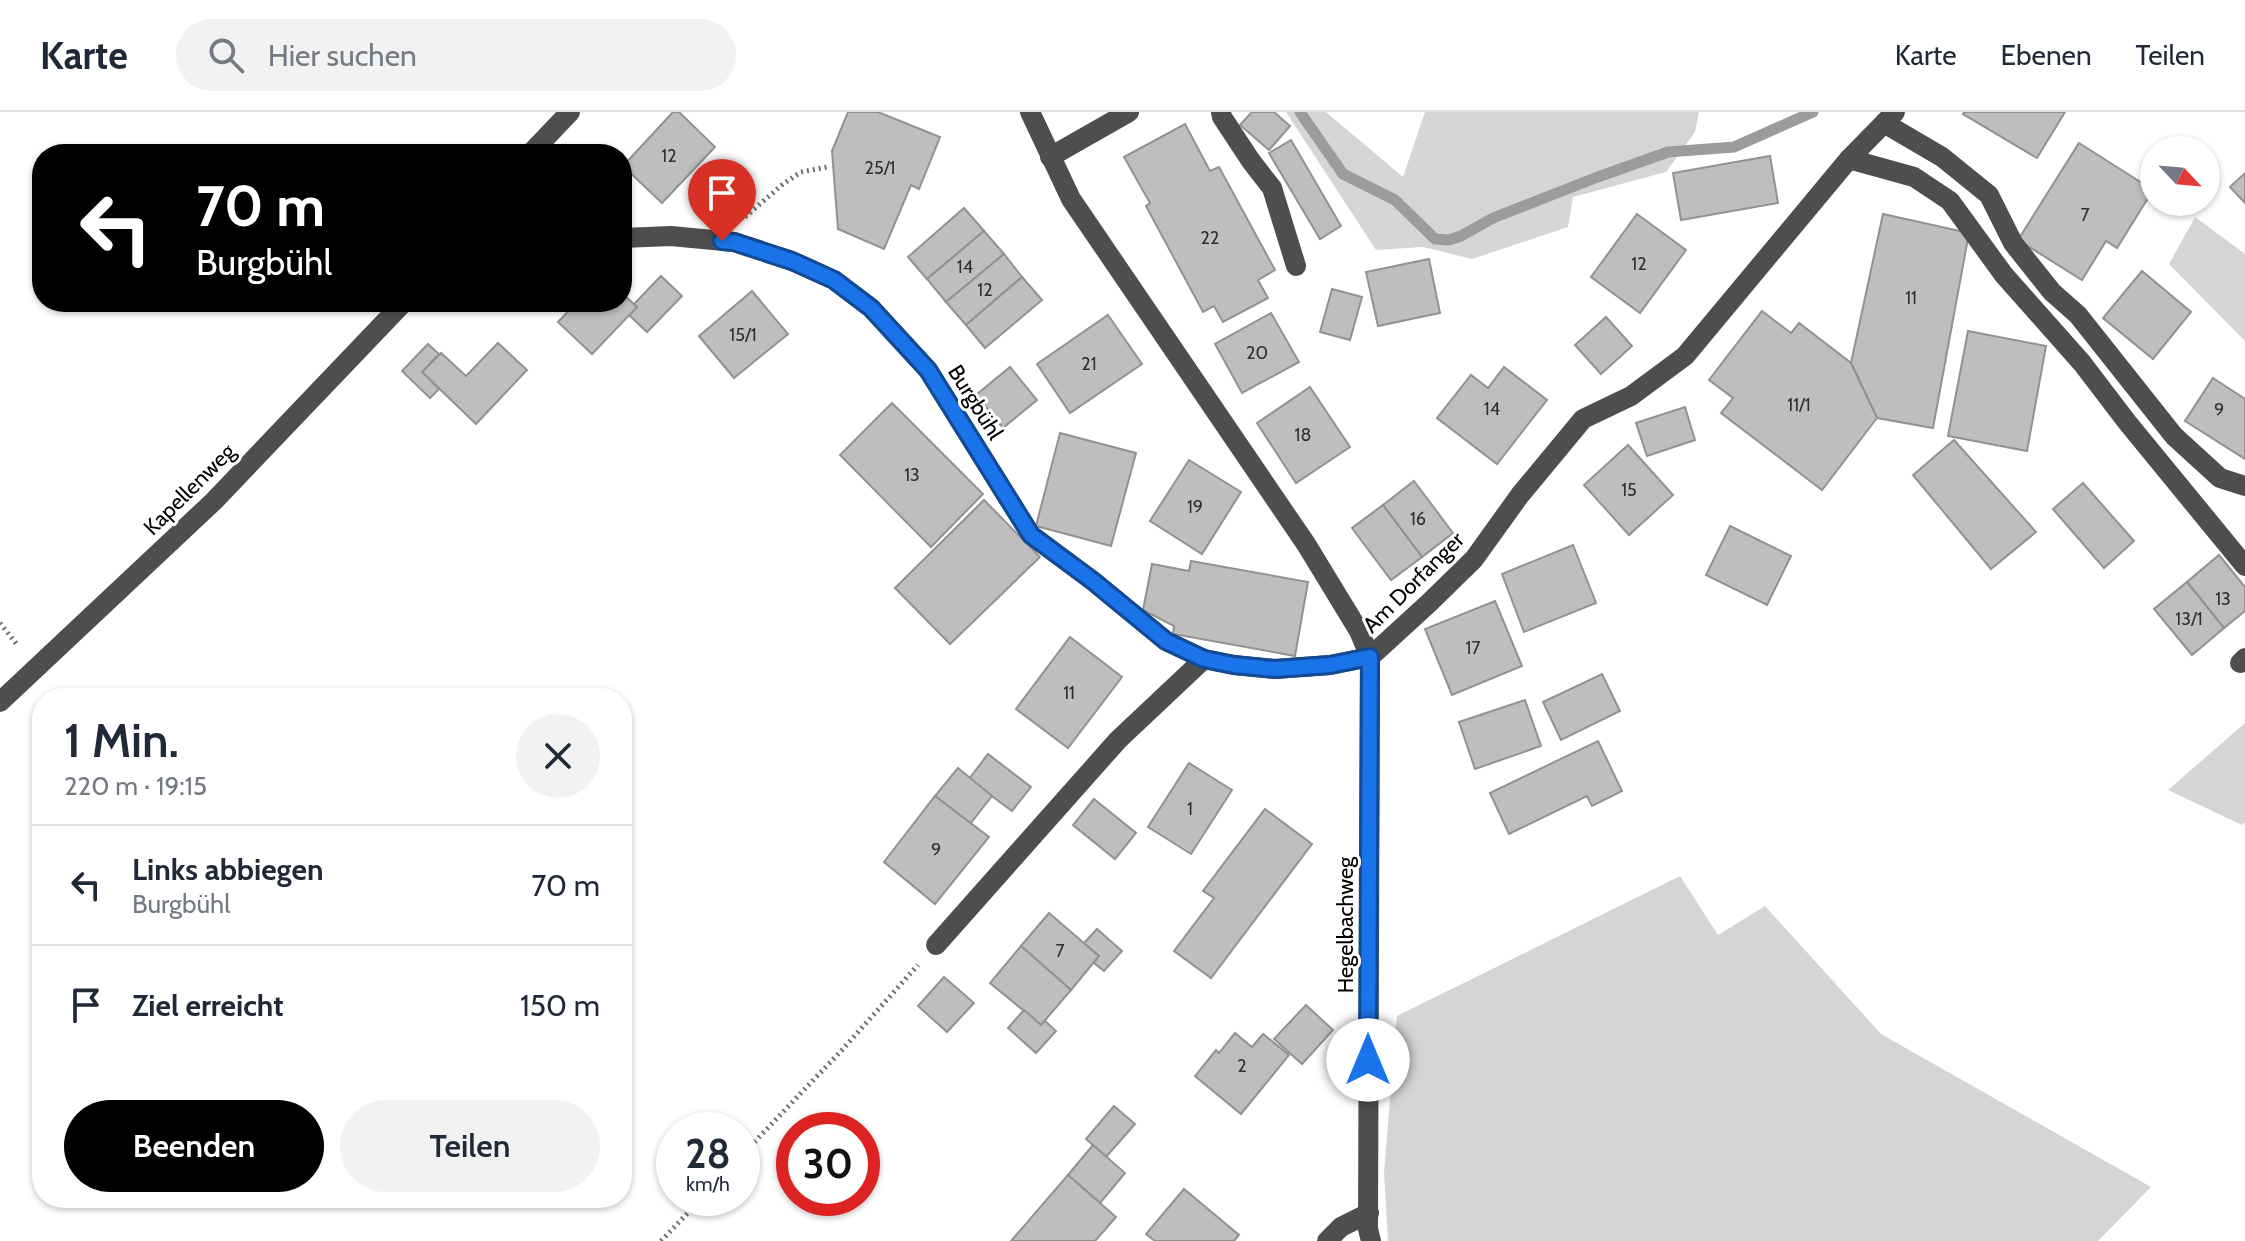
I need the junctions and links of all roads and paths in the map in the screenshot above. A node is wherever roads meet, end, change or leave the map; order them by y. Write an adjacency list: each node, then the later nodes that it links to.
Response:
1 (570, 112): 6 (street)
2 (1030, 112): 7 (street, Am Dorfanger)
3 (1129, 112): 7 (street)
4 (1221, 112): 12 (street)
5 (1890, 118): 8 (street, Am Dorfanger); 14 (street)
6 (540, 144)
7 (1050, 157): 16 (street, Am Dorfanger)
8 (1849, 159): 15 (street); 16 (street, Am Dorfanger)
9 (827, 167): 11 (path)
10 (632, 238): 11 (street, Burgbühl)
11 (722, 241): 17 (street, Burgbühl)
12 (1296, 266)
13 (394, 312): 18 (street, Kapellenweg)
14 (2245, 486)
15 (2245, 566)
16 (1370, 657): 17 (street, Burgbühl); 21 (street, Hegelbachweg)
17 (1204, 659): 19 (street)
18 (0, 702)
19 (936, 945): 20 (path)
20 (760, 1136)
21 (1369, 1213): 24 (street); 25 (street, Hegelbachweg)
22 (685, 1216): 23 (path)
23 (661, 1241)
24 (1327, 1241)
25 (1371, 1241)

